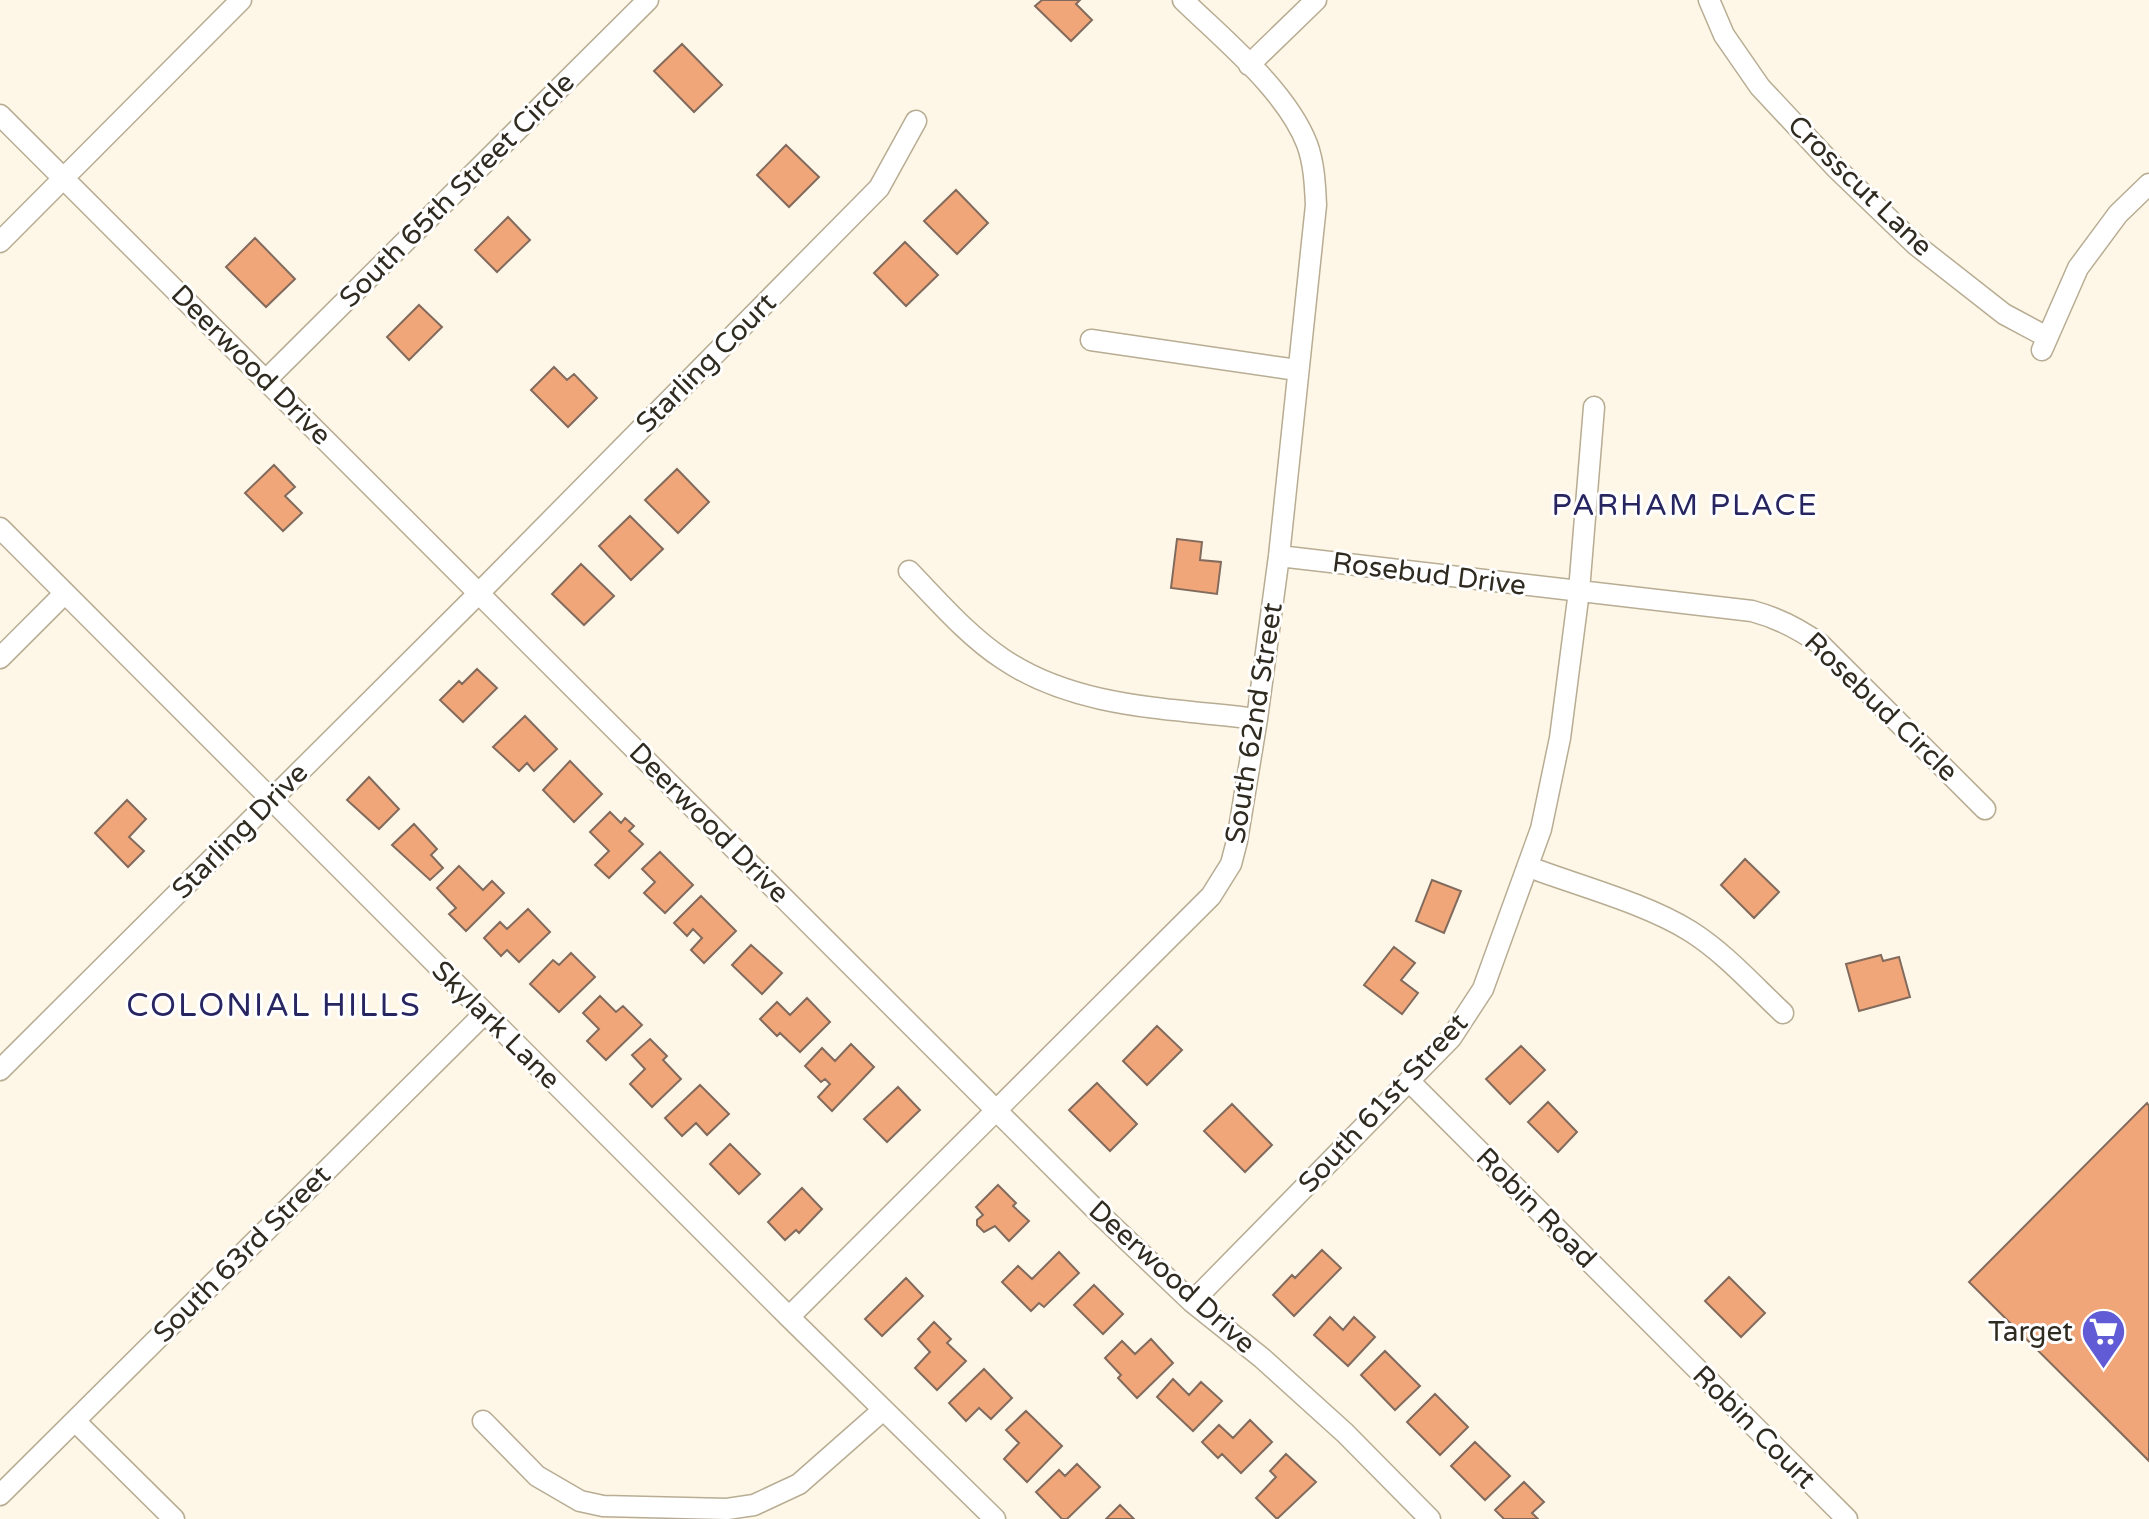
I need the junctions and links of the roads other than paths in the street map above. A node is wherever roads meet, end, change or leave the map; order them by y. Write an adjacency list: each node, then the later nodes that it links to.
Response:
1 (241, 0): 9 (street)
2 (648, 0): 14 (street, South 65th Street Circle)
3 (1183, 0): 6 (street, South 62nd Street)
4 (1316, 0): 6 (street)
5 (1709, 0): 10 (street, Crosscut Lane)
6 (1249, 65): 13 (street, South 62nd Street)
7 (0, 115): 9 (street, Deerwood Drive)
8 (916, 121): 21 (street, Starling Court)
9 (63, 177): 11 (street); 14 (street, Deerwood Drive)
10 (2149, 184)
11 (0, 242)
12 (1091, 340): 13 (street)
13 (1297, 370): 17 (street, South 62nd Street)
14 (266, 380): 21 (street, Deerwood Drive)
15 (1594, 407): 19 (street, South 61st Street)
16 (0, 528): 20 (street, Skylark Lane)
17 (1279, 556): 19 (street, Rosebud Drive); 23 (street, South 62nd Street)
18 (909, 571): 23 (street)
19 (1579, 591): 25 (street, Rosebud Circle); 26 (street, South 61st Street)
20 (65, 593): 22 (street); 24 (street, Skylark Lane)
21 (479, 593): 24 (street, Starling Drive); 31 (street, Deerwood Drive)
22 (0, 658)
23 (1257, 719): 31 (street, South 62nd Street)
24 (271, 800): 27 (street, Skylark Lane); 29 (street, Starling Drive)
25 (1985, 809)
26 (1529, 867): 28 (street); 30 (street, South 61st Street)
27 (485, 1013): 33 (street, Skylark Lane); 36 (street, South 63rd Street)
28 (1783, 1013)
29 (0, 1070)
30 (1410, 1082): 32 (street, South 61st Street); 34 (street, Robin Road)
31 (997, 1110): 32 (street, Deerwood Drive); 33 (street, South 62nd Street)
32 (1192, 1302): 41 (street, Deerwood Drive)
33 (789, 1317): 35 (street, Skylark Lane)
34 (1661, 1334): 42 (street, Robin Court)
35 (883, 1410): 37 (street); 40 (street, Skylark Lane)
36 (75, 1421): 38 (street, South 63rd Street); 39 (street)
37 (483, 1421)
38 (0, 1495)
39 (174, 1519)
40 (995, 1519)
41 (1430, 1519)
42 (1847, 1519)

